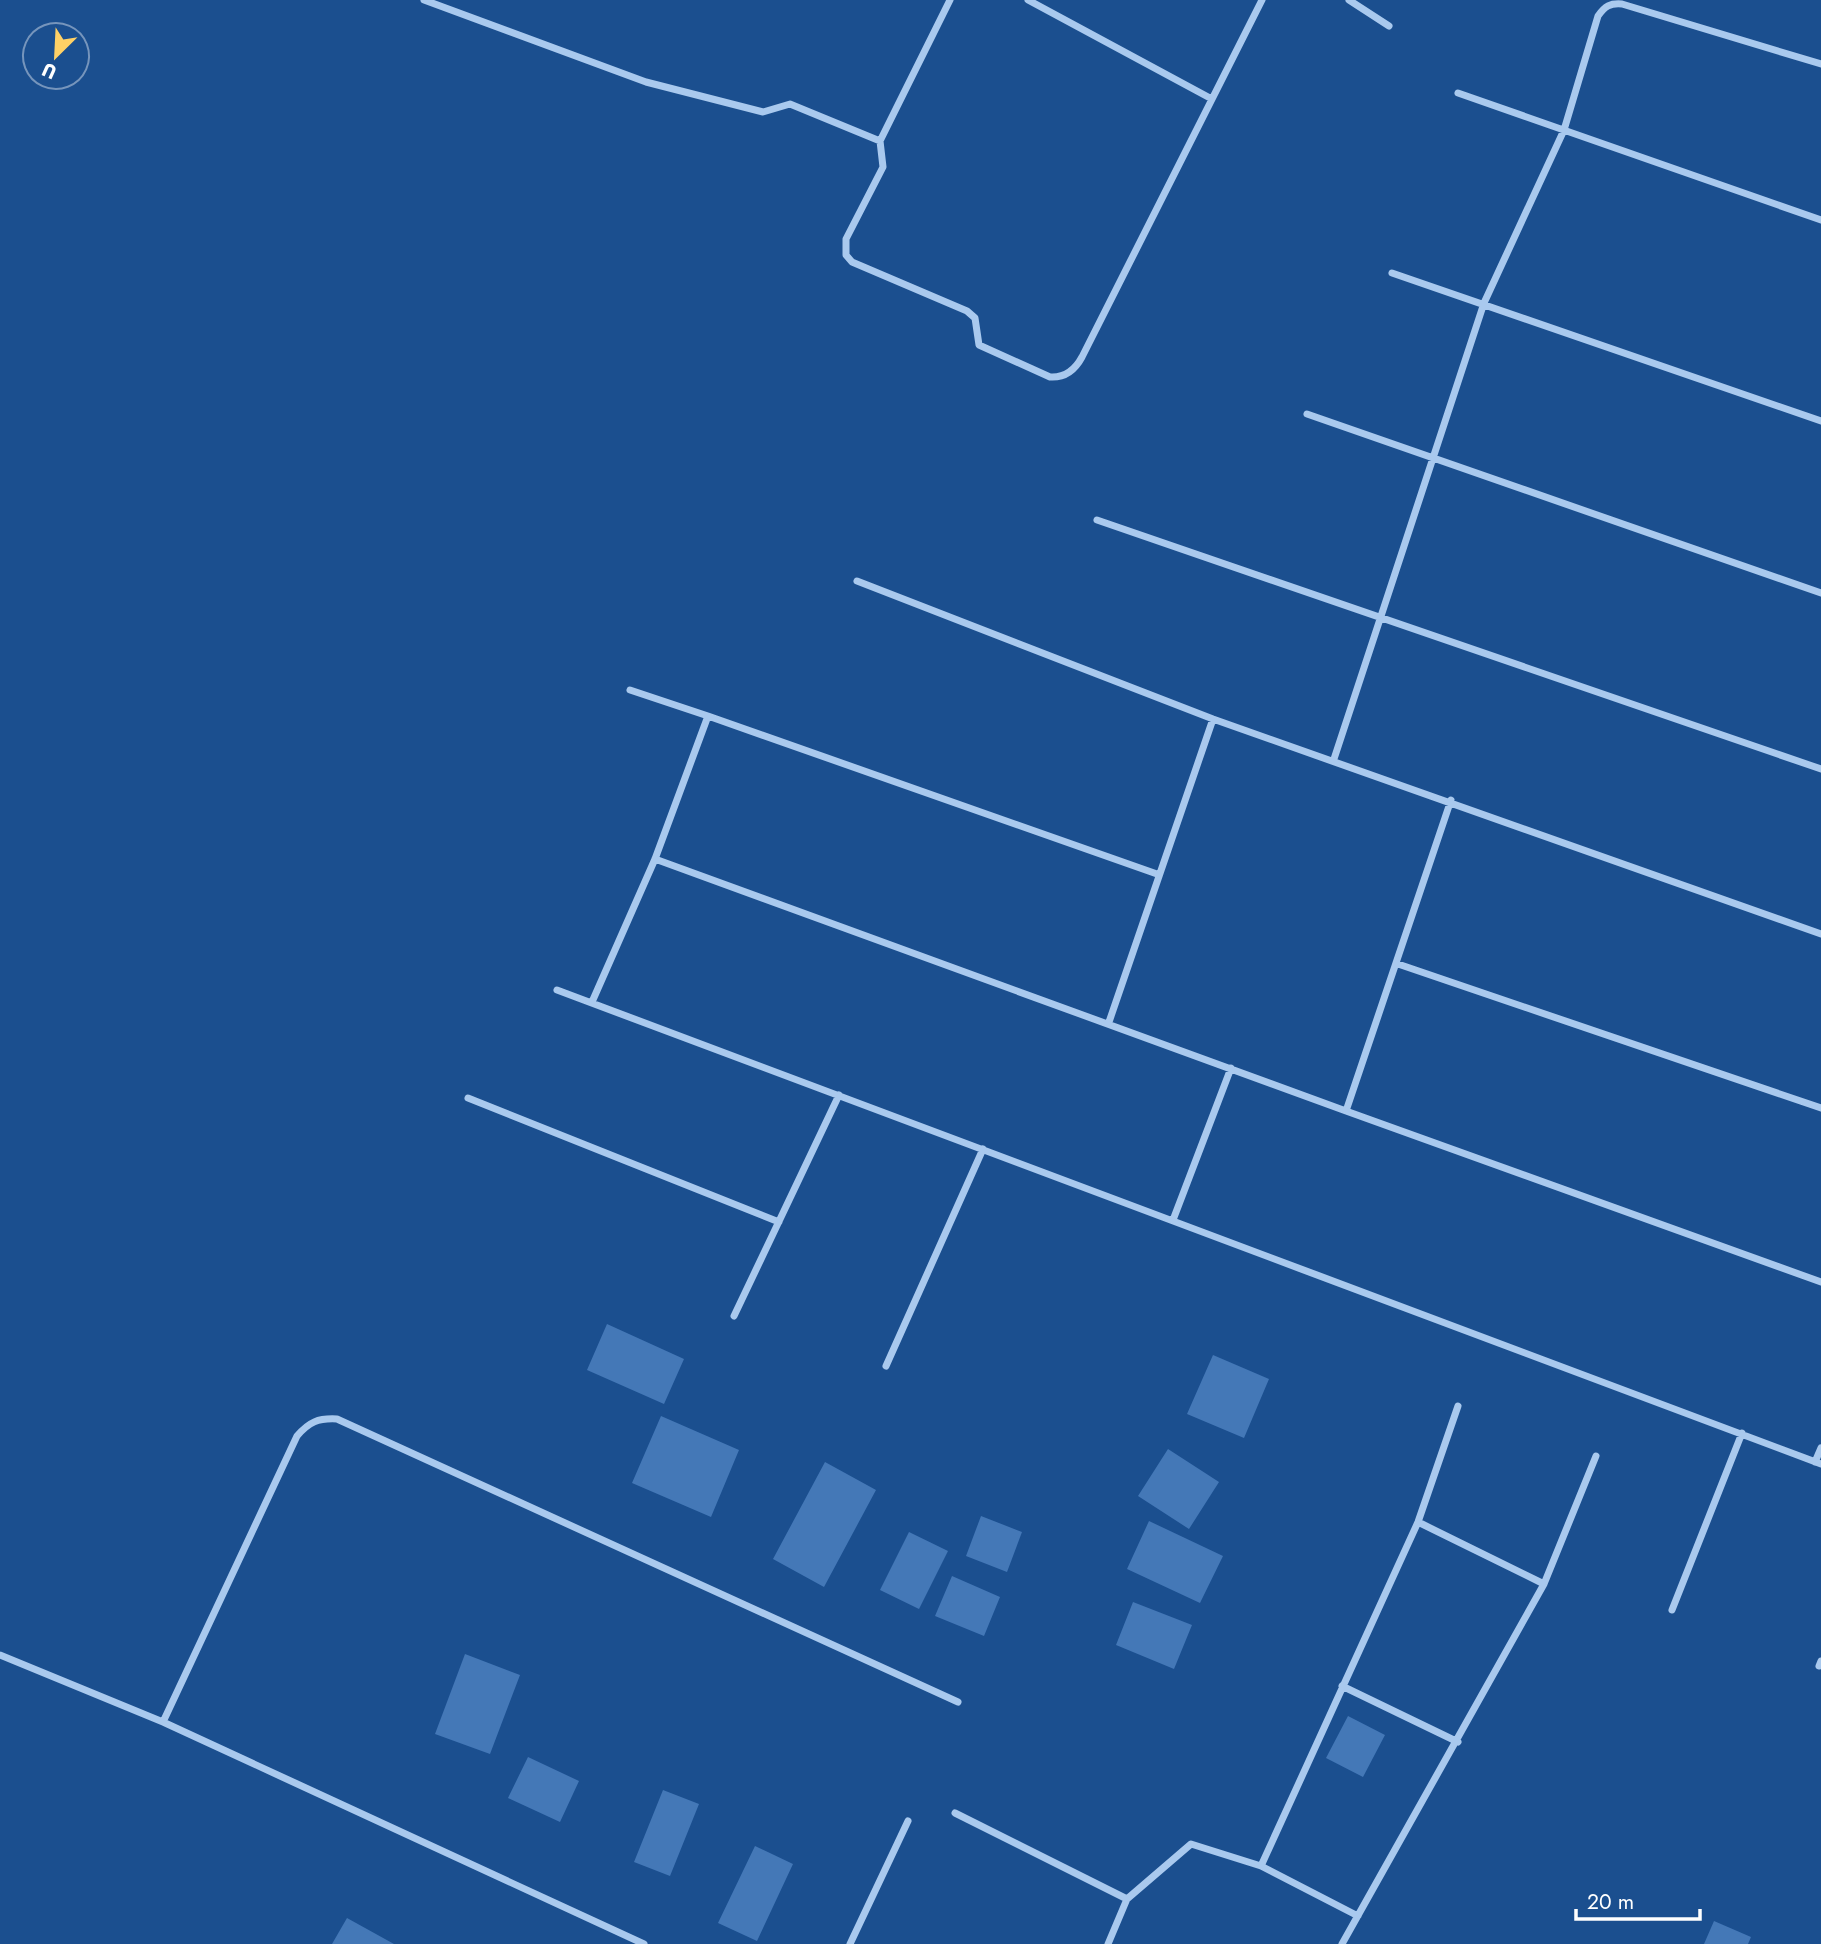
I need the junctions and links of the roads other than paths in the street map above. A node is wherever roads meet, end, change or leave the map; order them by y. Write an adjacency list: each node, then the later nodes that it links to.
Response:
1 (424, 0): 11 (street)
2 (950, 0): 11 (street)
3 (1028, 0): 9 (street)
4 (1262, 0): 9 (street)
5 (1349, 0): 6 (street)
6 (1388, 26)
7 (1821, 64): 10 (street)
8 (1458, 93): 10 (street)
9 (1210, 98): 11 (street)
10 (1564, 130): 12 (street); 14 (street)
11 (880, 141)
12 (1821, 220)
13 (1392, 273): 14 (street)
14 (1484, 303): 16 (street); 17 (street)
15 (1307, 414): 17 (street)
16 (1821, 421)
17 (1436, 457): 20 (street); 21 (street)
18 (1097, 520): 21 (street)
19 (857, 581): 24 (street)
20 (1821, 593)
21 (1380, 617): 25 (street); 26 (street)
22 (631, 690): 23 (street)
23 (708, 716): 28 (street); 29 (street)
24 (1213, 719): 25 (street); 29 (street)
25 (1334, 759): 27 (street)
26 (1821, 769)
27 (1451, 800): 30 (street); 31 (street)
28 (655, 859): 33 (street); 34 (street)
29 (1157, 874): 34 (street)
30 (1821, 934)
31 (1398, 964): 38 (street); 39 (street)
32 (557, 990): 33 (street)
33 (592, 1002): 36 (street)
34 (1109, 1022): 35 (street)
35 (1231, 1068): 39 (street); 41 (street)
36 (839, 1095): 40 (street); 42 (street)
37 (468, 1098): 42 (street)
38 (1821, 1108)
39 (1346, 1111): 43 (street)
40 (983, 1149): 41 (street); 45 (street)
41 (1172, 1220): 47 (street)
42 (779, 1222): 44 (street)
43 (1821, 1282)
44 (734, 1316)
45 (886, 1366)
46 (1458, 1406): 51 (street)
47 (1742, 1433): 50 (street); 53 (street)
48 (1821, 1448): 50 (street)
49 (1596, 1456): 52 (street)
50 (1818, 1463)
51 (1418, 1522): 52 (street); 55 (street)
52 (1544, 1584): 58 (street)
53 (1672, 1610)
54 (0, 1655): 57 (street)
55 (1342, 1686): 58 (street); 61 (street)
56 (958, 1702): 57 (street)
57 (163, 1722): 64 (street)
58 (1458, 1742): 63 (street)
59 (955, 1813): 62 (street)
60 (908, 1821): 65 (street)
61 (1261, 1866): 62 (street); 63 (street)
62 (1127, 1899): 66 (street)
63 (1358, 1916): 67 (street)
64 (644, 1944)
65 (850, 1944)
66 (1108, 1944)
67 (1342, 1944)

